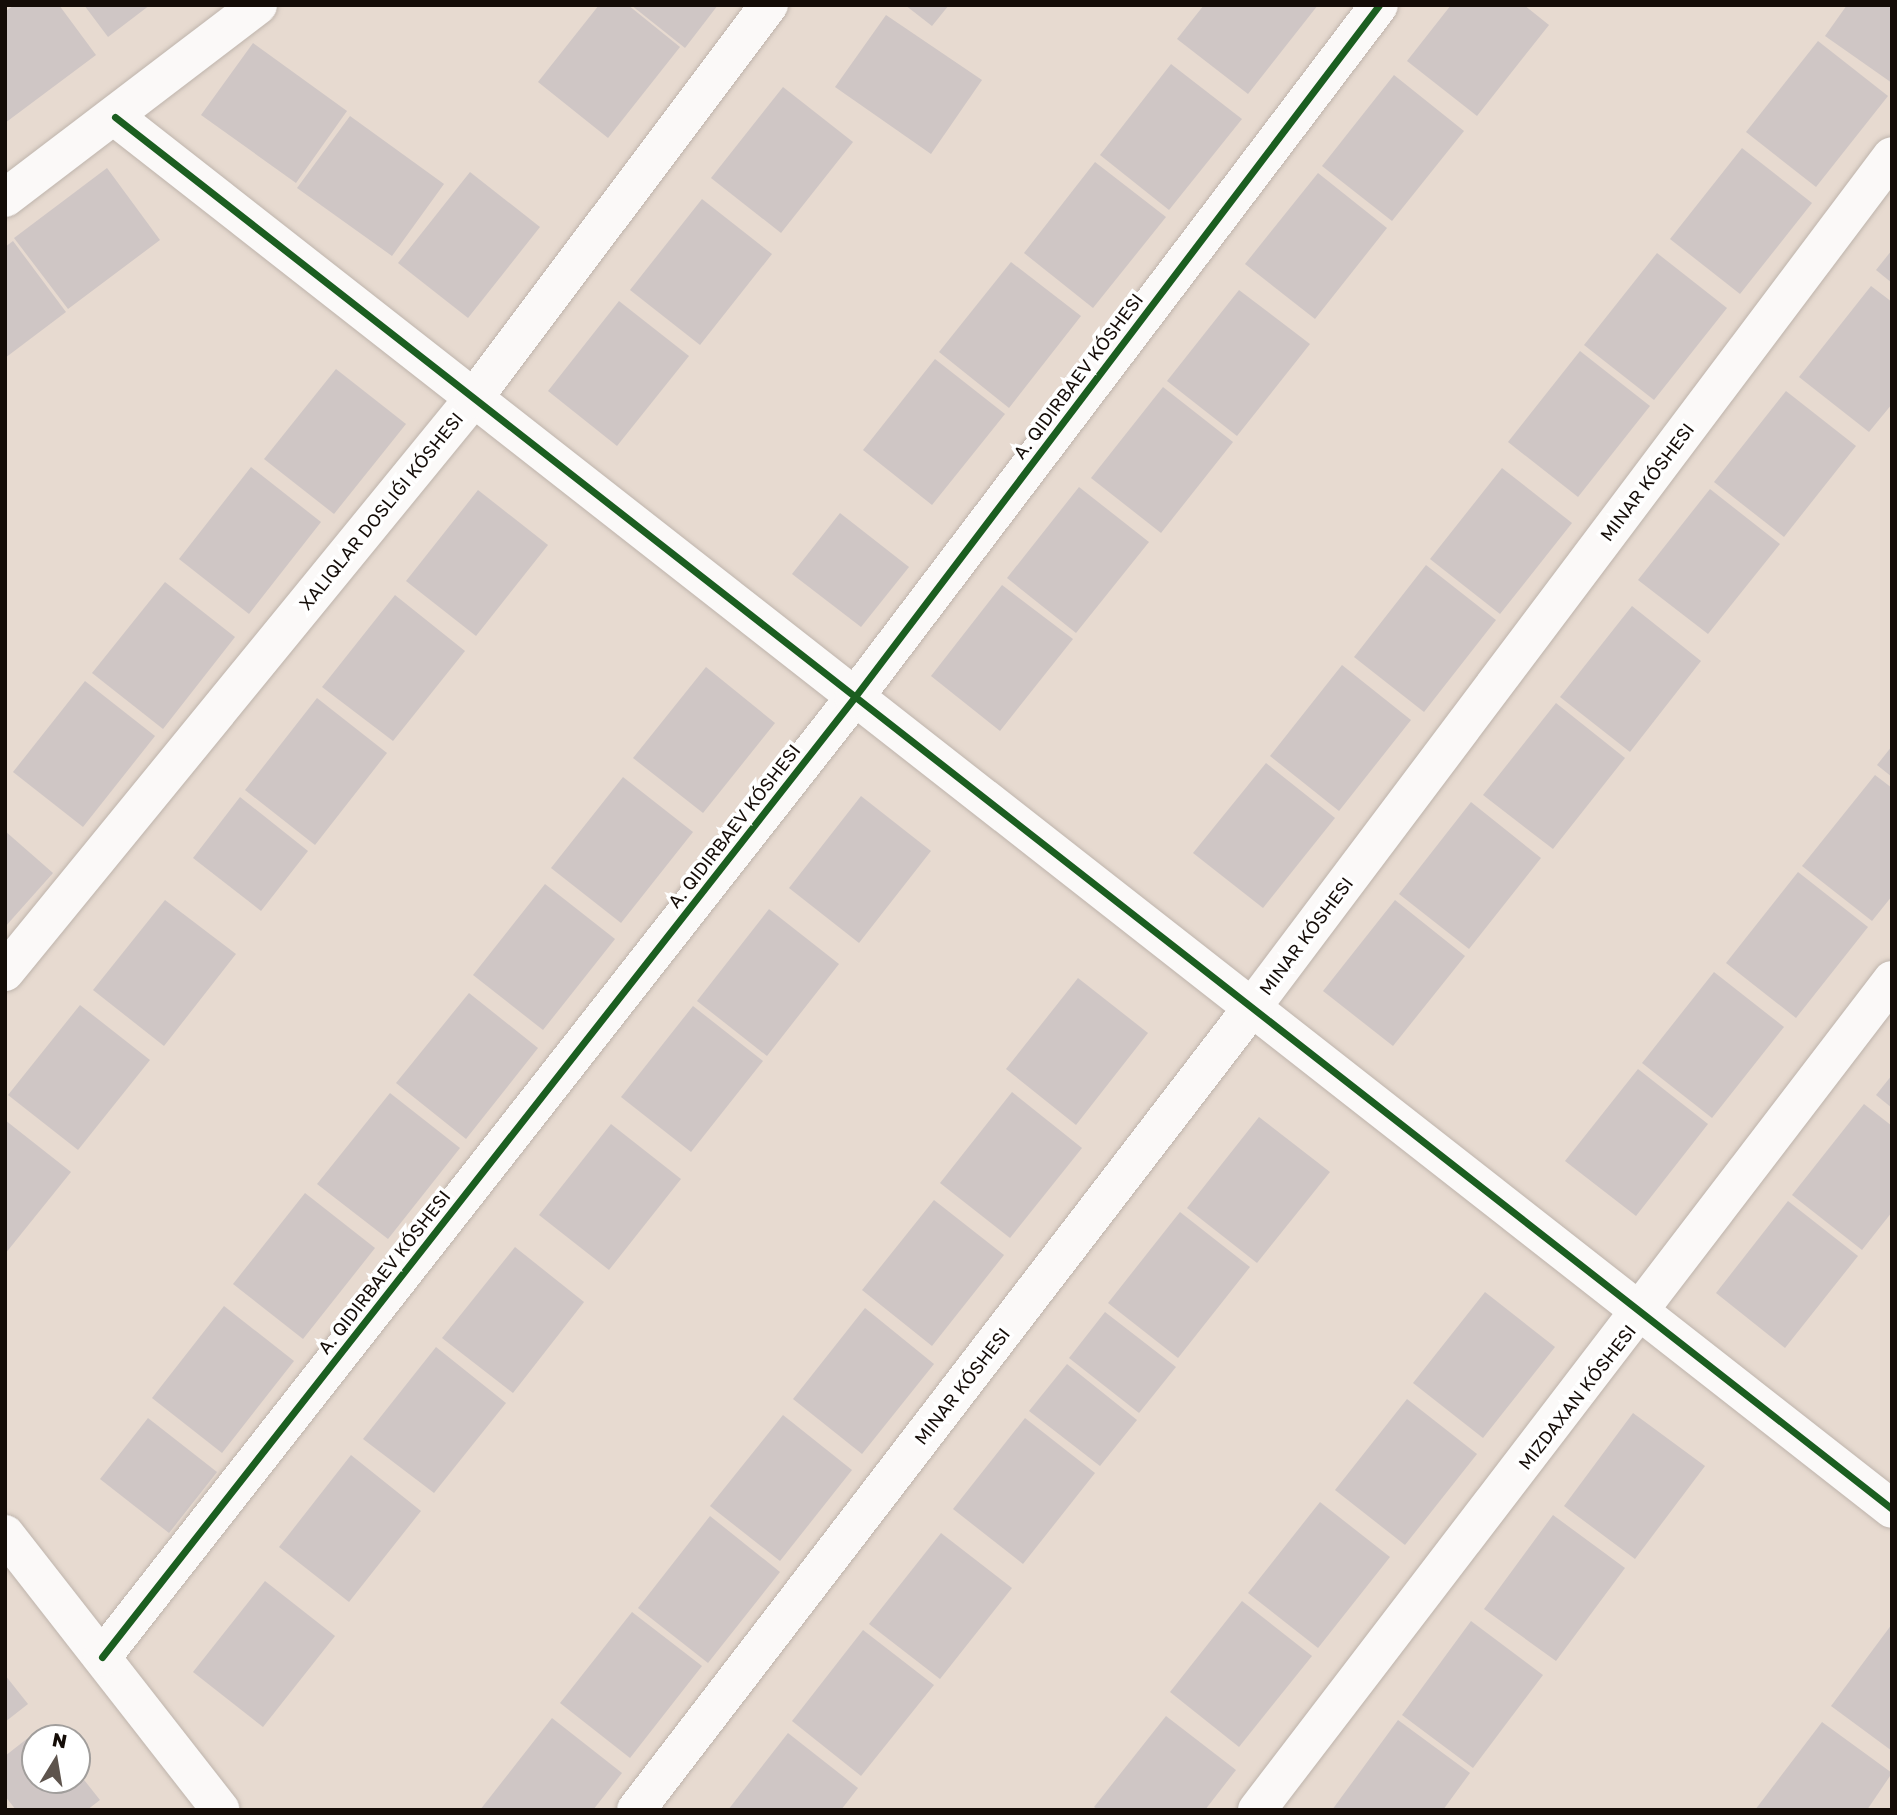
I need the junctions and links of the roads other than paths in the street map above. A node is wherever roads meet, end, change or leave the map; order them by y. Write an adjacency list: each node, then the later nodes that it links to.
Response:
1 (258, 5): 4 (street)
2 (769, 5): 7 (street)
3 (1379, 5): 8 (street)
4 (115, 117): 6 (street); 7 (street)
5 (1892, 156): 11 (street, MINAR KÓSHESI)
6 (5, 198)
7 (473, 399): 8 (street); 9 (street)
8 (854, 698): 11 (street); 15 (street)
9 (5, 972)
10 (1892, 980): 12 (street, MIZDAXAN KÓSHESI)
11 (1250, 1010): 12 (street); 17 (street, MINAR KÓSHESI)
12 (1643, 1311): 13 (street); 18 (street, MIZDAXAN KÓSHESI)
13 (1892, 1509)
14 (5, 1534): 15 (street)
15 (102, 1657): 16 (street)
16 (221, 1810)
17 (636, 1810)
18 (1257, 1810)

